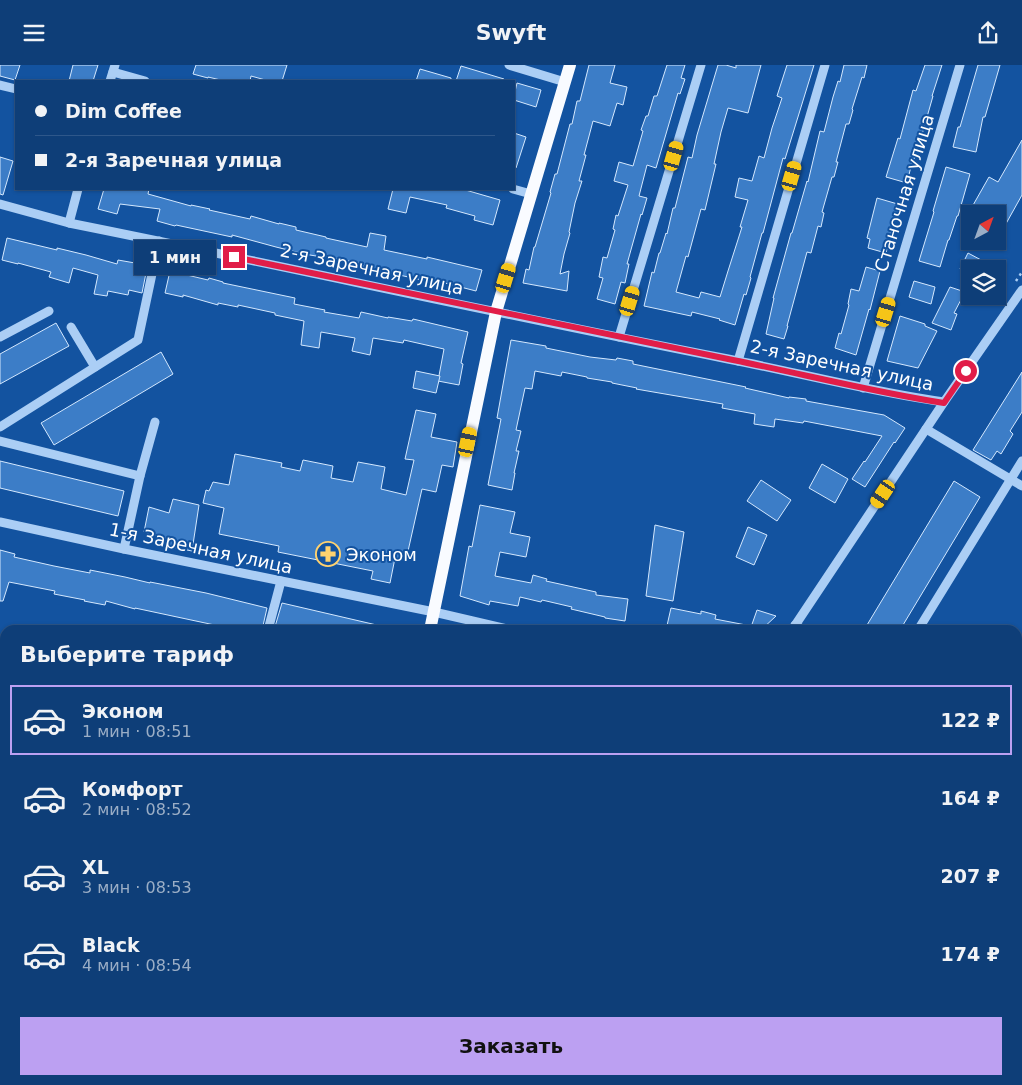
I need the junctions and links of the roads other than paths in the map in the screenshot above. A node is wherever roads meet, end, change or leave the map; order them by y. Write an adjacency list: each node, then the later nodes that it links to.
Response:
1 (509, 65): 9 (street)
2 (570, 65): 9 (main road)
3 (701, 65): 23 (street)
4 (825, 65): 24 (street)
5 (960, 65): 26 (street, Станочная улица)
6 (114, 68): 7 (street); 8 (street)
7 (110, 80)
8 (143, 80)
9 (565, 82): 14 (main road)
10 (0, 85): 11 (street)
11 (15, 89)
12 (78, 190): 16 (street)
13 (515, 190): 14 (street)
14 (531, 194): 20 (main road)
15 (0, 204): 16 (street, 2-я Заречная улица)
16 (68, 223): 17 (street, 2-я Заречная улица)
17 (159, 241): 20 (street, 2-я Заречная улица); 25 (street)
18 (1022, 290): 27 (street)
19 (49, 311): 22 (street)
20 (496, 312): 23 (street, 2-я Заречная улица); 39 (main road)
21 (71, 327): 25 (street)
22 (0, 337)
23 (619, 337): 24 (street, 2-я Заречная улица)
24 (738, 361): 26 (street, 2-я Заречная улица)
25 (95, 367): 29 (street)
26 (863, 388): 27 (street, 2-я Заречная улица)
27 (944, 403): 30 (street)
28 (154, 422): 33 (street)
29 (0, 427)
30 (926, 429): 34 (street); 43 (street)
31 (0, 441): 33 (street)
32 (1022, 461): 34 (street)
33 (140, 476): 37 (street)
34 (1010, 479): 35 (street); 44 (street)
35 (1022, 486)
36 (0, 522): 37 (street, 1-я Заречная улица)
37 (124, 549): 38 (street, 1-я Заречная улица)
38 (281, 581): 39 (street, 1-я Заречная улица); 40 (street)
39 (434, 612): 41 (main road); 42 (street, 1-я Заречная улица)
40 (269, 625)
41 (431, 625)
42 (490, 625)
43 (795, 625)
44 (921, 625)

